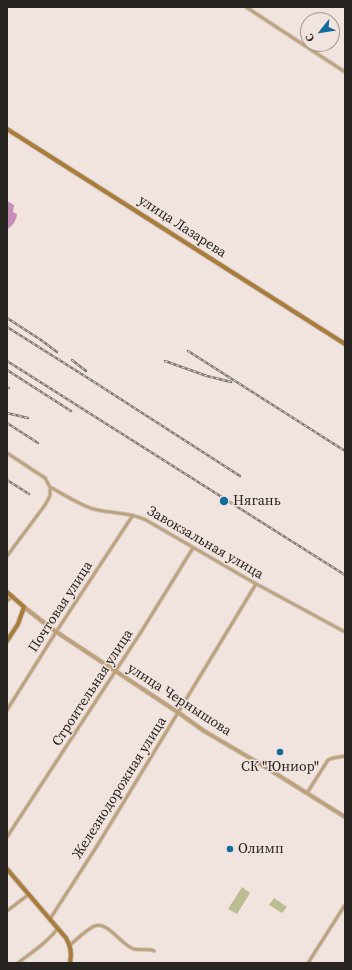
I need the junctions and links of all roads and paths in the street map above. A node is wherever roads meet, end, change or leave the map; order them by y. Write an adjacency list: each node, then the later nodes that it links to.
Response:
1 (246, 7): 2 (street)
2 (345, 72)
3 (7, 129): 4 (main road, улица Лазарева)
4 (345, 344)
5 (7, 453): 6 (street, Завокзальная улица)
6 (50, 487): 7 (street, Завокзальная улица); 9 (street)
7 (133, 515): 8 (street, Завокзальная улица); 15 (street, Почтовая улица)
8 (193, 548): 10 (street, Завокзальная улица); 18 (street, Строительная улица)
9 (7, 556)
10 (256, 584): 16 (street, Завокзальная улица); 20 (street, Железнодорожная улица)
11 (7, 592): 12 (main road, улица Чернышова)
12 (12, 596): 13 (street); 14 (main road, улица Чернышова)
13 (7, 601)
14 (24, 607): 15 (street, улица Чернышова); 17 (main road)
15 (56, 632): 18 (street, улица Чернышова); 19 (street, Почтовая улица)
16 (345, 632)
17 (7, 641)
18 (115, 671): 20 (street, улица Чернышова); 24 (street, Строительная улица)
19 (7, 710)
20 (179, 712): 22 (street, улица Чернышова); 29 (street, Железнодорожная улица)
21 (345, 756): 22 (street)
22 (307, 793): 23 (street, улица Чернышова)
23 (345, 817)
24 (7, 837)
25 (7, 869): 26 (main road)
26 (29, 894): 28 (street); 29 (main road)
27 (345, 905): 35 (street)
28 (7, 911)
29 (50, 919): 30 (main road)
30 (58, 928): 31 (main road); 33 (street)
31 (70, 945): 32 (street); 34 (main road)
32 (154, 951)
33 (18, 963)
34 (70, 963)
35 (308, 963)

